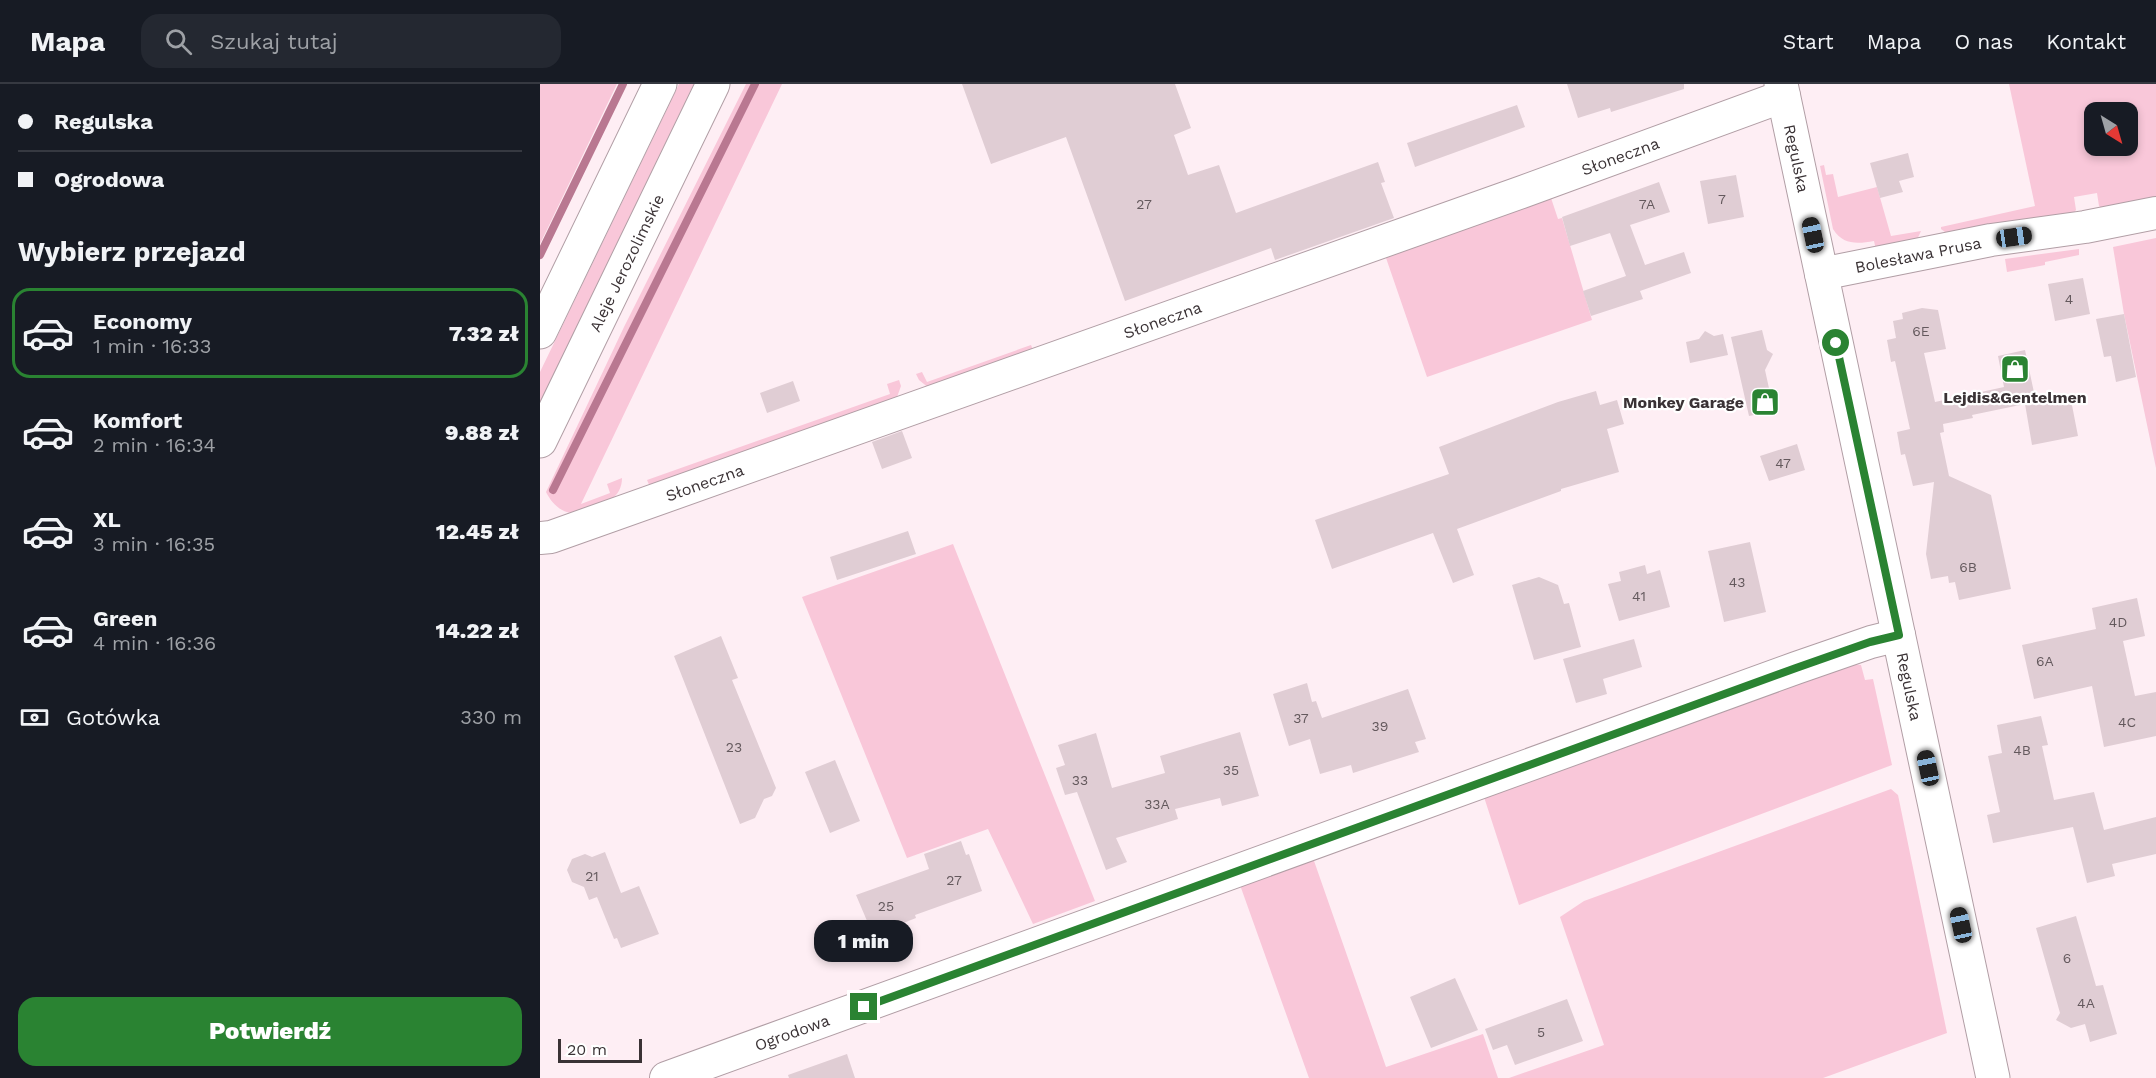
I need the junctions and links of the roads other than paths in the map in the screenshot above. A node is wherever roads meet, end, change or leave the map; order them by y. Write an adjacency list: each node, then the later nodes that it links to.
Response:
1 (660, 84): 6 (street)
2 (712, 84): 7 (street, Aleje Jerozolimskie)
3 (1782, 90): 5 (street, Regulska); 8 (street, Słoneczna)
4 (2156, 213): 5 (street, Bolesława Prusa)
5 (1821, 274): 9 (street, Regulska)
6 (540, 332)
7 (540, 441)
8 (540, 538)
9 (1899, 635): 10 (street, Ogrodowa); 11 (street, Regulska)
10 (666, 1078)
11 (1993, 1078)

